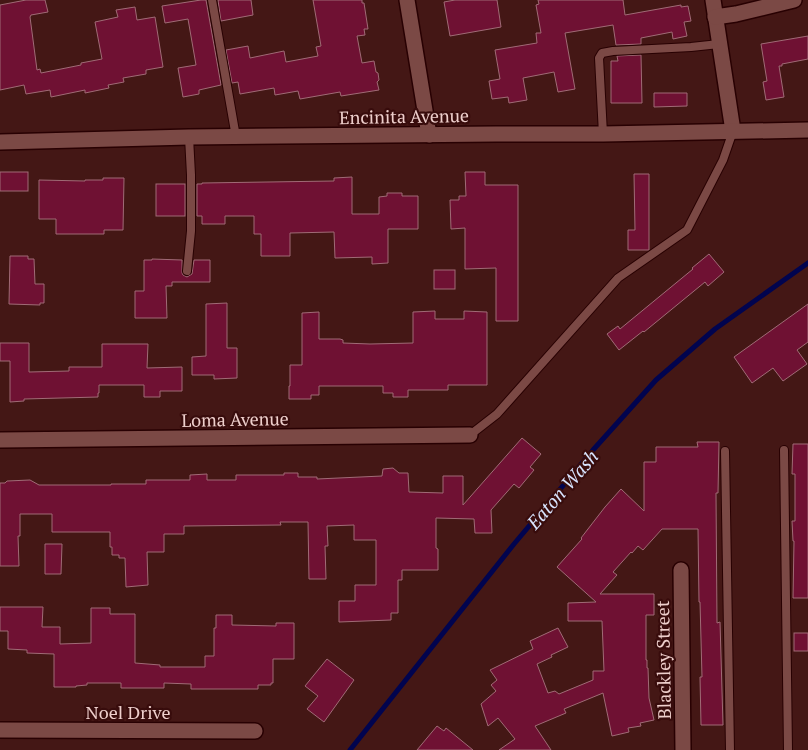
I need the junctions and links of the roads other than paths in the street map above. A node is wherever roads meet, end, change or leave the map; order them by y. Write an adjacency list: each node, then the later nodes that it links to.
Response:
1 (212, 0): 12 (lane)
2 (407, 0): 10 (street)
3 (712, 0): 5 (street)
4 (794, 0): 5 (street)
5 (716, 17): 6 (street)
6 (719, 44): 8 (street); 9 (lane)
7 (808, 130): 8 (street, Encinita Avenue)
8 (733, 131): 9 (street, Encinita Avenue); 15 (lane)
9 (604, 134): 10 (street, Encinita Avenue)
10 (429, 135): 12 (street, Encinita Avenue)
11 (189, 137): 12 (street, Encinita Avenue); 13 (street, Encinita Avenue); 14 (lane)
12 (236, 137)
13 (0, 142)
14 (187, 271)
15 (470, 435): 16 (street, Loma Avenue)
16 (0, 440)
17 (784, 450): 24 (lane)
18 (725, 451): 23 (lane)
19 (681, 570): 22 (street, Blackley Street)
20 (0, 730): 21 (street, Noel Drive)
21 (255, 731)
22 (683, 750)
23 (730, 750)
24 (788, 750)

